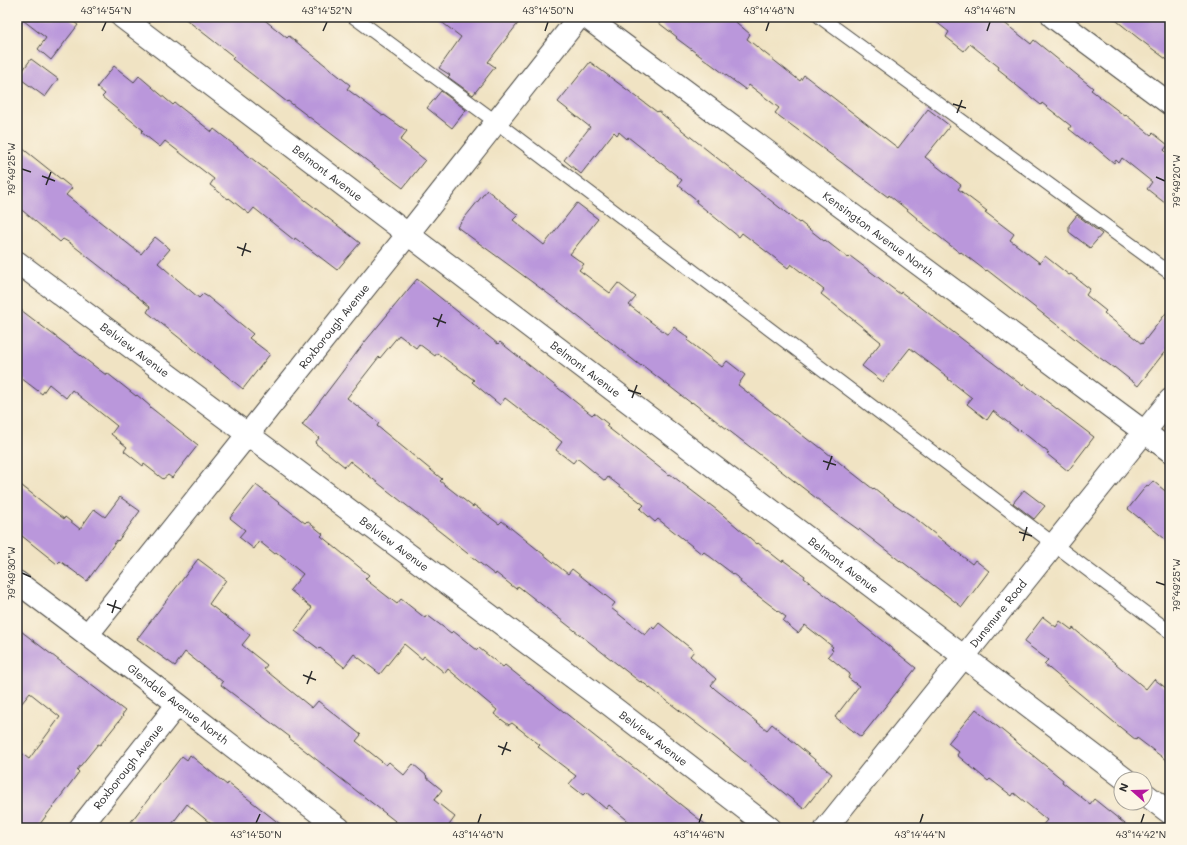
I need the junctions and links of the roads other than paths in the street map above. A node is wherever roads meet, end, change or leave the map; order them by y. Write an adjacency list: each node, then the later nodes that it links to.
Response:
1 (122, 17): 9 (street, Belmont Avenue)
2 (354, 17): 8 (lane)
3 (579, 17): 8 (street, Roxborough Avenue)
4 (586, 17): 13 (street, Kensington Avenue North)
5 (820, 17): 11 (lane)
6 (1053, 17): 7 (street)
7 (1170, 104)
8 (496, 122): 9 (street, Roxborough Avenue); 16 (lane)
9 (408, 234): 14 (street, Roxborough Avenue); 20 (street, Belmont Avenue)
10 (17, 262): 14 (street, Belview Avenue)
11 (1170, 273)
12 (1170, 400): 13 (street, Dunsmure Road)
13 (1145, 432): 15 (street, Kensington Avenue North); 16 (street, Dunsmure Road)
14 (248, 434): 19 (street, Roxborough Avenue); 27 (street, Belview Avenue)
15 (1170, 450)
16 (1054, 544): 18 (lane); 20 (street, Dunsmure Road)
17 (17, 582): 19 (street, Glendale Avenue North)
18 (1170, 632)
19 (88, 634): 21 (street, Glendale Avenue North)
20 (964, 656): 22 (street, Belmont Avenue); 28 (street, Dunsmure Road)
21 (177, 705): 25 (street, Roxborough Avenue); 26 (street, Glendale Avenue North)
22 (1115, 771)
23 (1153, 800): 24 (street)
24 (1170, 813)
25 (80, 828)
26 (339, 828)
27 (770, 828)
28 (826, 828)

